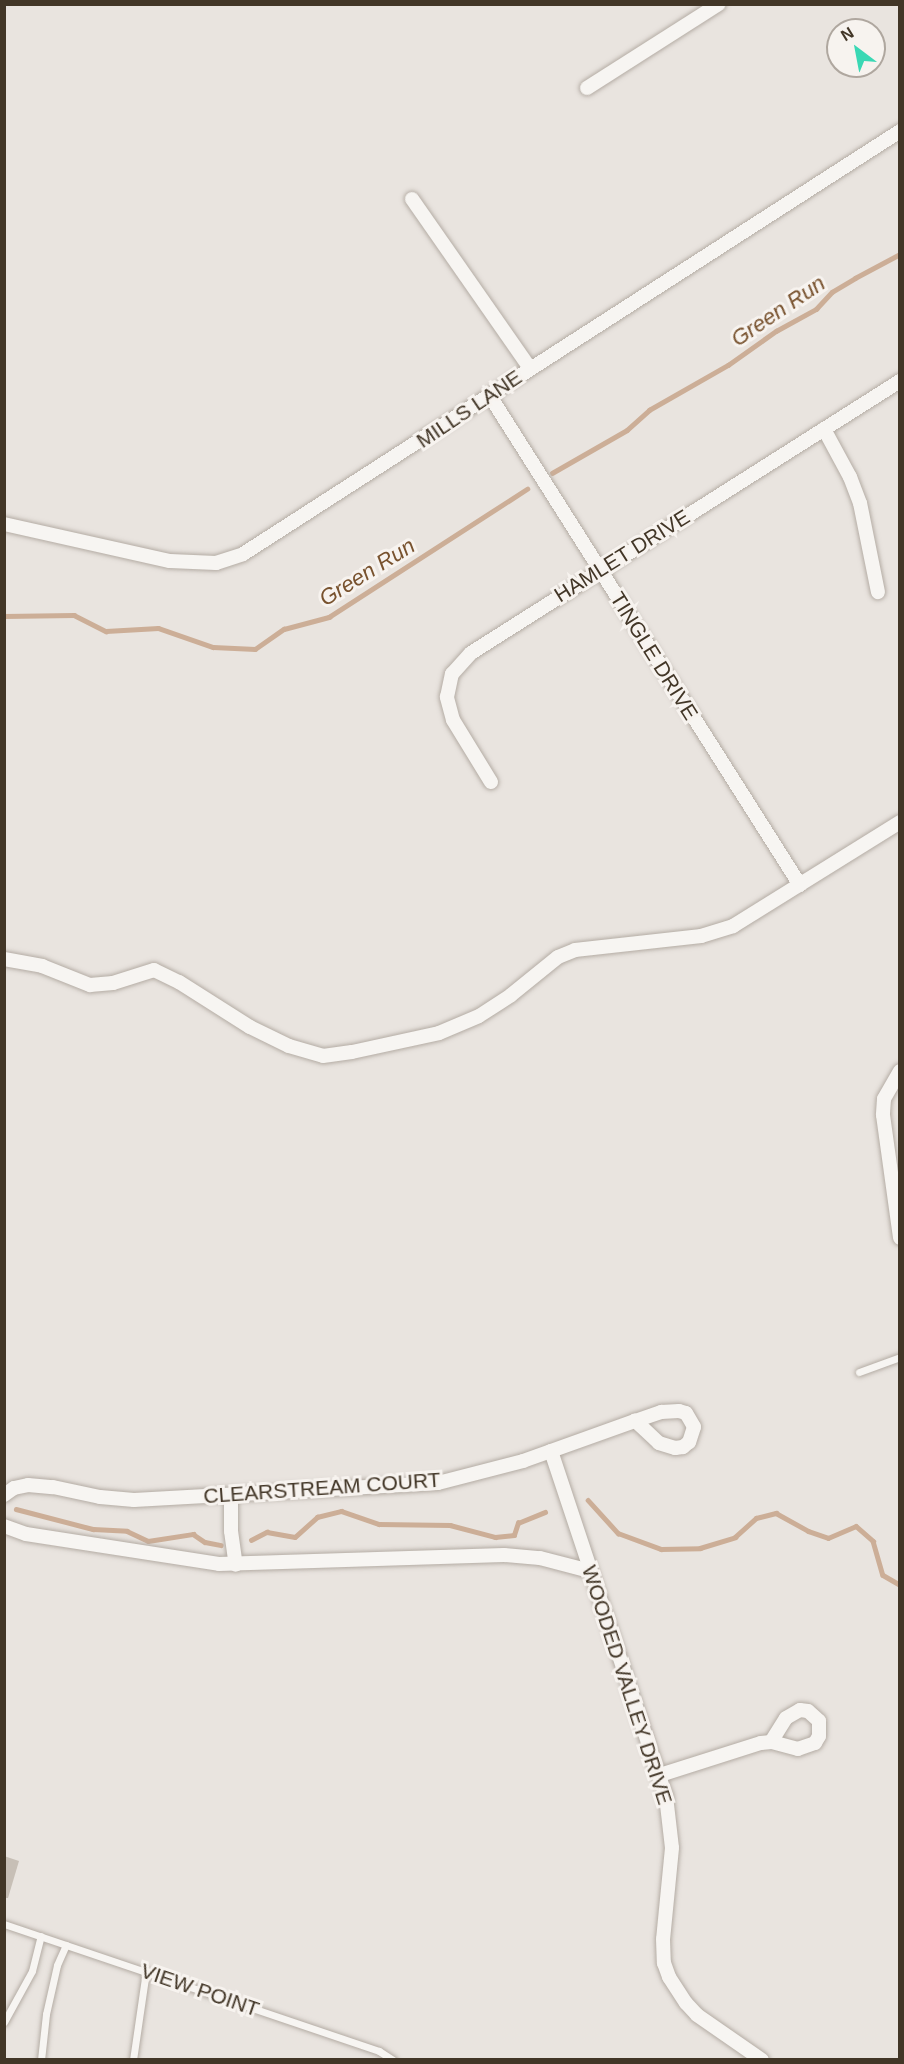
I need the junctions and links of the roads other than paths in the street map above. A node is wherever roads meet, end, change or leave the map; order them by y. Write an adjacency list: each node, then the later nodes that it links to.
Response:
1 (719, 4): 2 (street)
2 (587, 88)
3 (900, 131): 5 (street, MILLS LANE)
4 (412, 199): 5 (street)
5 (530, 368): 7 (street, MILLS LANE)
6 (900, 381): 8 (street, HAMLET DRIVE)
7 (490, 396): 9 (street, MILLS LANE); 10 (street, TINGLE DRIVE)
8 (824, 429): 10 (street, HAMLET DRIVE); 11 (street)
9 (4, 524)
10 (600, 570): 12 (street, HAMLET DRIVE); 14 (street, TINGLE DRIVE)
11 (878, 592)
12 (491, 782)
13 (900, 822): 14 (street)
14 (800, 885): 15 (street)
15 (4, 959)
16 (900, 1071): 17 (street)
17 (900, 1238)
18 (900, 1357): 19 (lane)
19 (859, 1372)
20 (635, 1421): 21 (street, CLEARSTREAM COURT)
21 (551, 1451): 22 (street, CLEARSTREAM COURT); 26 (street, WOODED VALLEY DRIVE)
22 (231, 1495): 23 (street, CLEARSTREAM COURT); 25 (street)
23 (4, 1496)
24 (4, 1526): 25 (street)
25 (236, 1565): 26 (street)
26 (590, 1571): 28 (street, WOODED VALLEY DRIVE)
27 (771, 1742): 28 (street)
28 (660, 1775): 37 (street, WOODED VALLEY DRIVE)
29 (4, 1924): 30 (lane, VIEW POINT)
30 (41, 1936): 31 (lane, VIEW POINT); 33 (lane)
31 (66, 1945): 32 (lane, VIEW POINT); 34 (lane)
32 (146, 1971): 35 (lane); 36 (lane, VIEW POINT)
33 (4, 2022)
34 (40, 2060)
35 (133, 2060)
36 (393, 2060)
37 (762, 2060)

